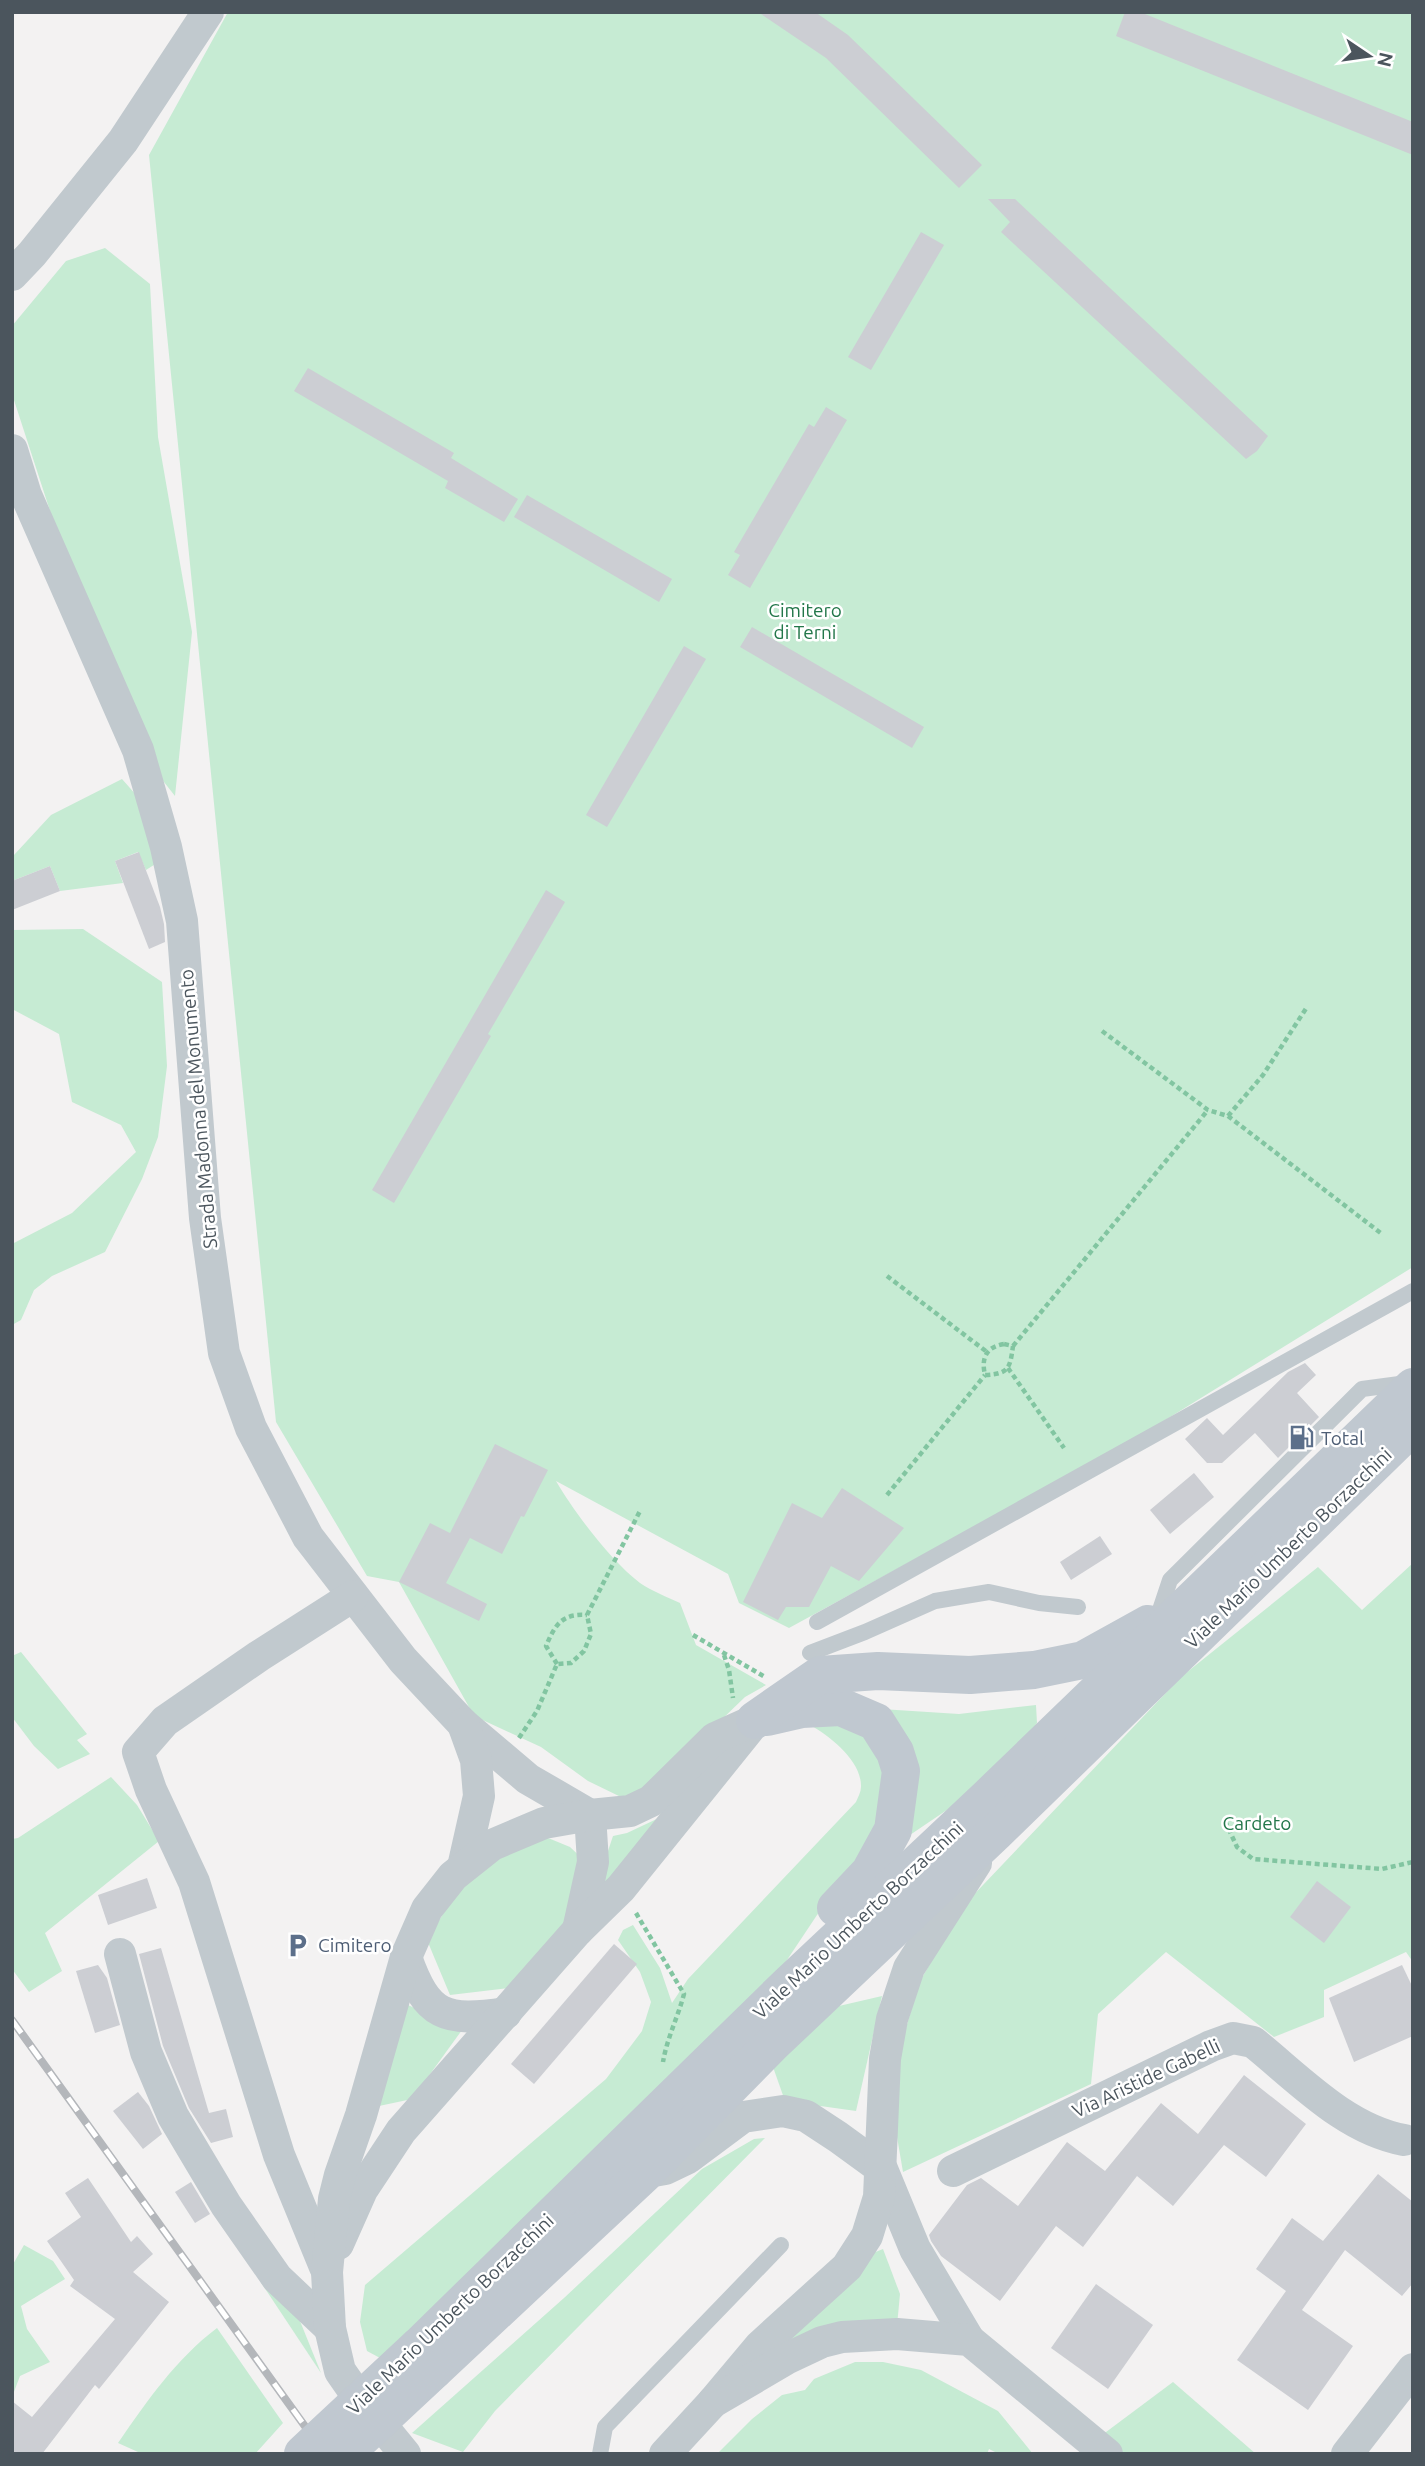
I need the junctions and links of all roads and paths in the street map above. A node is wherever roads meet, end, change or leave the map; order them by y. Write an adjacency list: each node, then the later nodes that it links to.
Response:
1 (208, 12): 2 (street)
2 (12, 275)
3 (12, 450): 21 (street, Strada Madonna del Monumento)
4 (1307, 1007): 7 (path)
5 (1102, 1031): 6 (path)
6 (1208, 1110): 7 (path); 11 (path)
7 (1228, 1116): 8 (path)
8 (1382, 1234)
9 (887, 1276): 12 (path)
10 (1413, 1291): 26 (lane)
11 (1013, 1346): 12 (path); 13 (path)
12 (987, 1352): 14 (path)
13 (1008, 1368): 14 (path); 17 (path)
14 (985, 1375): 18 (path)
15 (1413, 1384): 20 (main road, Viale Mario Umberto Borzacchini)
16 (1413, 1426): 38 (main road, Viale Mario Umberto Borzacchini)
17 (1064, 1448)
18 (887, 1495)
19 (641, 1509): 24 (path)
20 (1248, 1526): 22 (main road, Viale Mario Umberto Borzacchini); 25 (lane)
21 (353, 1596): 33 (street, Strada Madonna del Monumento); 53 (street)
22 (1196, 1597): 25 (main road); 45 (main road, Viale Mario Umberto Borzacchini)
23 (1078, 1607): 28 (lane)
24 (587, 1615): 30 (path); 30 (path)
25 (1157, 1619): 32 (main road)
26 (817, 1622)
27 (693, 1635): 29 (path)
28 (810, 1653)
29 (724, 1654): 31 (path); 34 (path)
30 (557, 1664): 35 (path)
31 (775, 1683)
32 (755, 1720): 34 (street); 41 (street); 45 (main road)
33 (463, 1724): 35 (street, Strada Madonna del Monumento); 40 (street, Strada Madonna del Monumento)
34 (715, 1738): 36 (street)
35 (505, 1759): 36 (street, Strada Madonna del Monumento)
36 (590, 1815): 40 (street); 42 (street)
37 (1225, 1821): 39 (path)
38 (996, 1832): 49 (street); 51 (main road, Viale Mario Umberto Borzacchini)
39 (1413, 1862)
40 (463, 1867): 44 (street)
41 (621, 1888): 42 (street); 47 (path)
42 (578, 1930): 46 (street)
43 (120, 1954): 54 (street)
44 (406, 1957): 46 (street); 53 (street)
45 (789, 1983): 47 (main road, Viale Mario Umberto Borzacchini)
46 (506, 2013): 53 (street)
47 (675, 2095): 56 (main road, Viale Mario Umberto Borzacchini)
48 (1410, 2142): 50 (street, Via Aristide Gabelli)
49 (882, 2169): 51 (street); 55 (street); 58 (street)
50 (953, 2171)
51 (645, 2173): 56 (main road, Viale Mario Umberto Borzacchini)
52 (781, 2245): 62 (lane)
53 (327, 2272): 54 (street)
54 (330, 2328): 61 (street)
55 (969, 2340): 58 (street); 64 (street)
56 (427, 2358): 59 (main road, Viale Mario Umberto Borzacchini, bridge); 60 (main road, Viale Mario Umberto Borzacchini, bridge)
57 (1413, 2369): 65 (street)
58 (713, 2402): 63 (street)
59 (303, 2454)
60 (344, 2454)
61 (405, 2454)
62 (600, 2454)
63 (665, 2454)
64 (1107, 2454)
65 (1348, 2454)

